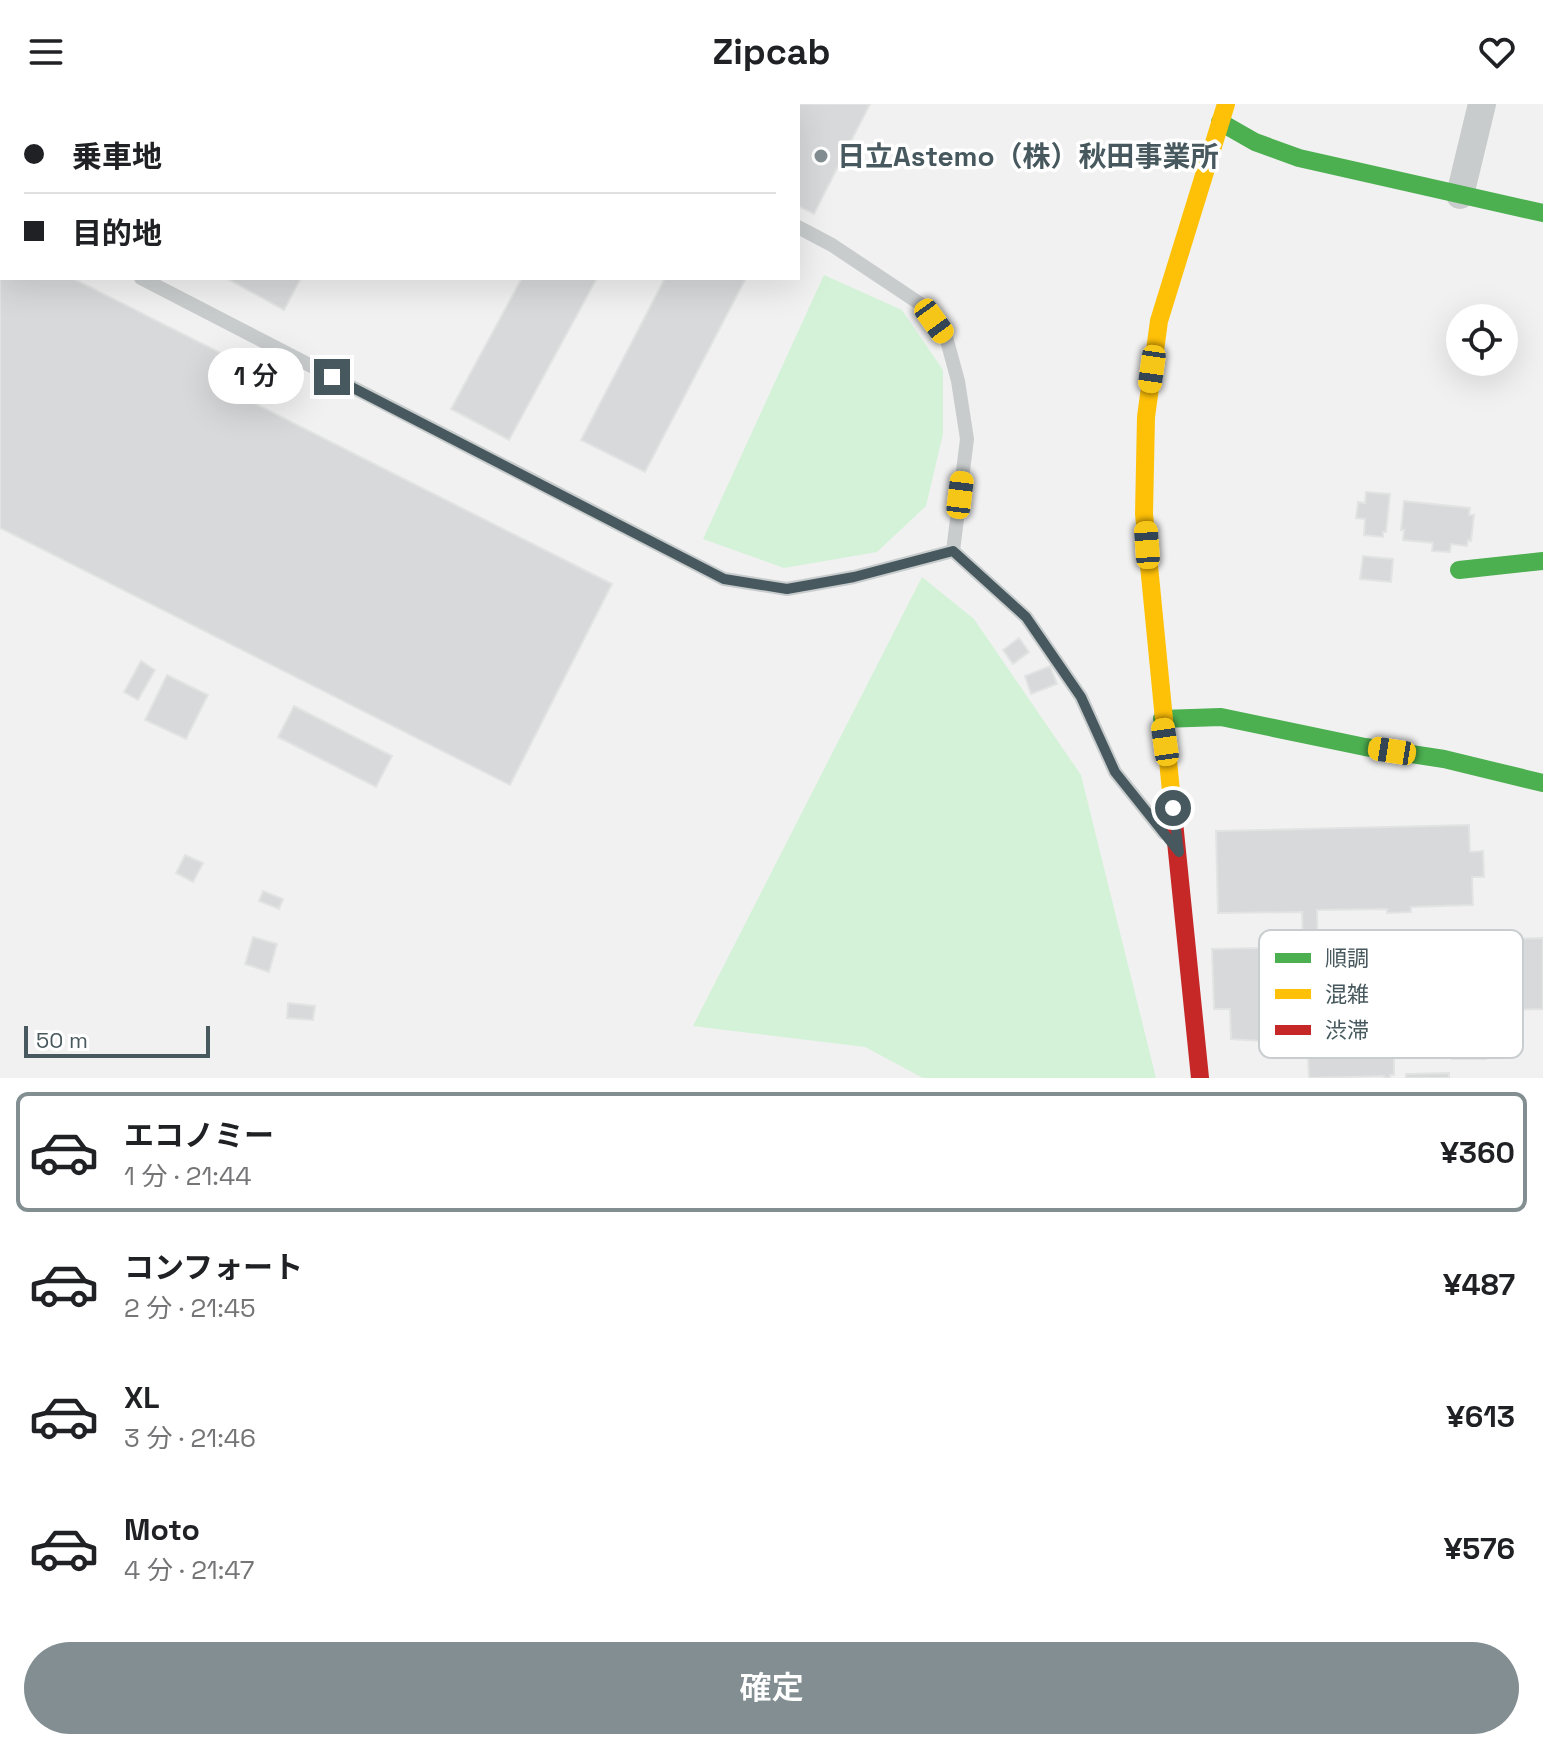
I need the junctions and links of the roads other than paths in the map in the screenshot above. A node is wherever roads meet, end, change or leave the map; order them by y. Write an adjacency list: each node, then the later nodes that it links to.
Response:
1 (1226, 104): 3 (street)
2 (1482, 104): 4 (street)
3 (1220, 122): 4 (street); 11 (street)
4 (1460, 195): 5 (street)
5 (1543, 213)
6 (800, 228): 8 (lane)
7 (145, 280): 8 (lane)
8 (953, 551): 13 (lane)
9 (1543, 561): 10 (street)
10 (1459, 570)
11 (1162, 719): 12 (street); 13 (street)
12 (1543, 783)
13 (1179, 852): 14 (street)
14 (1200, 1078)

